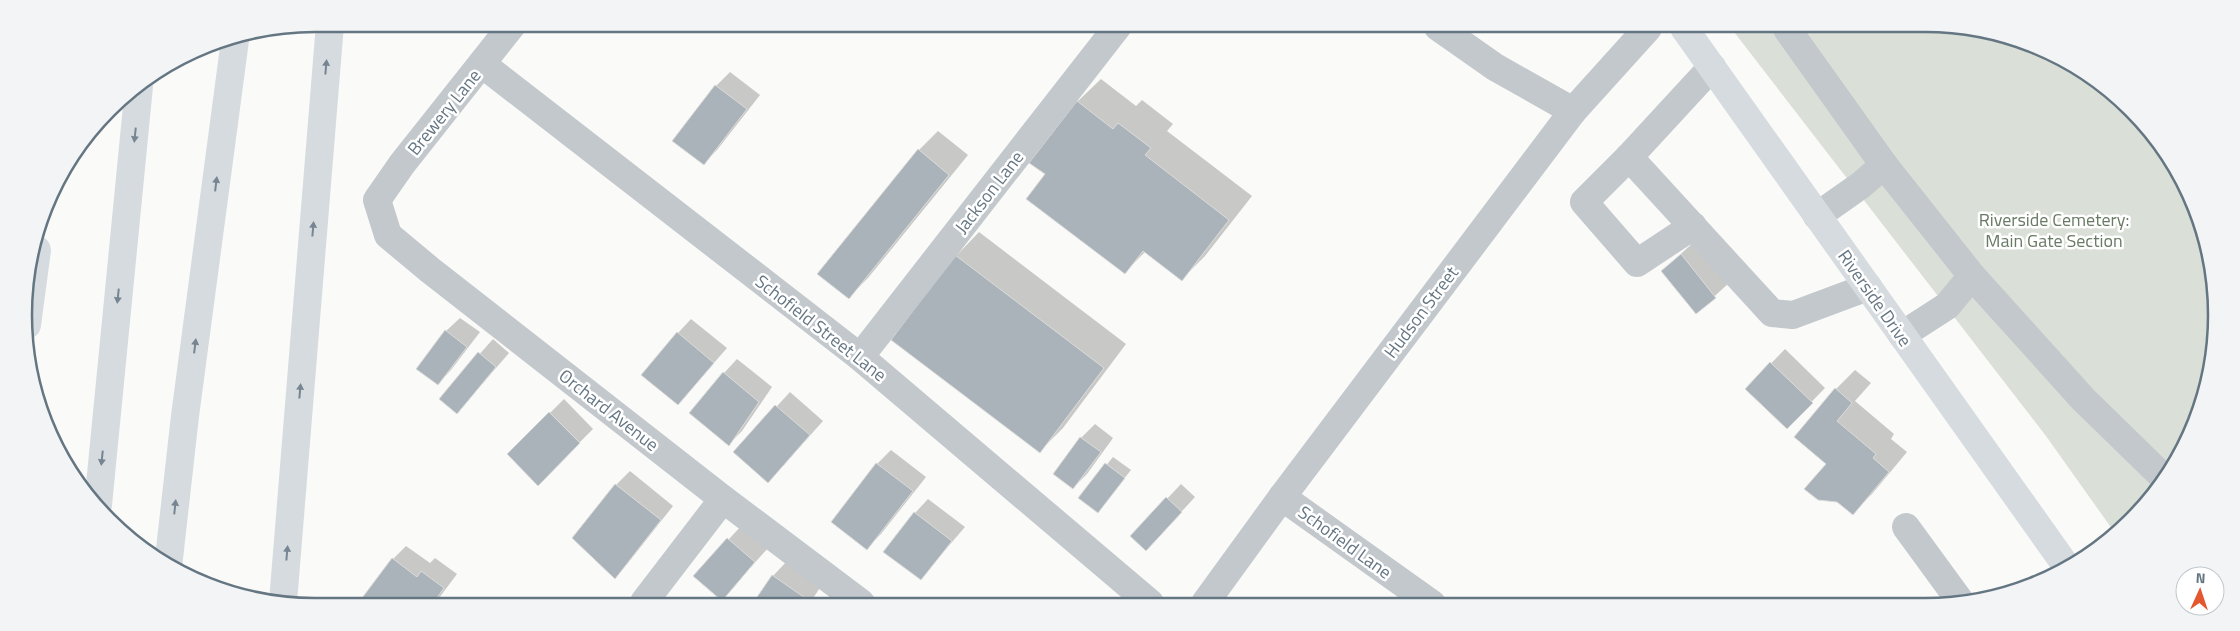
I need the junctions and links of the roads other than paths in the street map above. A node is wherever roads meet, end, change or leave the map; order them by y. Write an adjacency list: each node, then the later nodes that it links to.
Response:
1 (329, 32): 29 (main road, one-way to 1)
2 (507, 32): 9 (street, Brewery Lane)
3 (1113, 32): 21 (street, Jackson Lane)
4 (1444, 32): 12 (street)
5 (1644, 32): 12 (street, Hudson Street)
6 (1687, 32): 10 (main road, Riverside Drive)
7 (1789, 32): 14 (street)
8 (234, 45): 27 (main road, one-way to 8)
9 (482, 64): 15 (street, Brewery Lane); 21 (street, Schofield Street Lane)
10 (1712, 67): 13 (street); 16 (main road, Riverside Drive)
11 (138, 95): 23 (main road, one-way to 23)
12 (1573, 110): 24 (street, Hudson Street)
13 (1629, 157): 17 (street); 17 (street)
14 (1884, 166): 16 (street); 18 (street)
15 (377, 200): 25 (street, Orchard Avenue)
16 (1817, 216): 19 (main road, Riverside Drive)
17 (1693, 226): 19 (street)
18 (1972, 276): 20 (street); 22 (street)
19 (1868, 287): 20 (main road, Riverside Drive)
20 (1902, 335): 28 (main road, Riverside Drive)
21 (860, 357): 33 (street, Schofield Street Lane)
22 (2160, 474)
23 (99, 497)
24 (1282, 497): 34 (street, Hudson Street); 35 (street, Schofield Lane)
25 (723, 499): 31 (street); 32 (street, Orchard Avenue)
26 (1906, 527): 30 (street)
27 (171, 559)
28 (2063, 562)
29 (283, 596)
30 (1956, 597)
31 (647, 598)
32 (854, 598)
33 (1144, 598)
34 (1209, 598)
35 (1424, 598)

